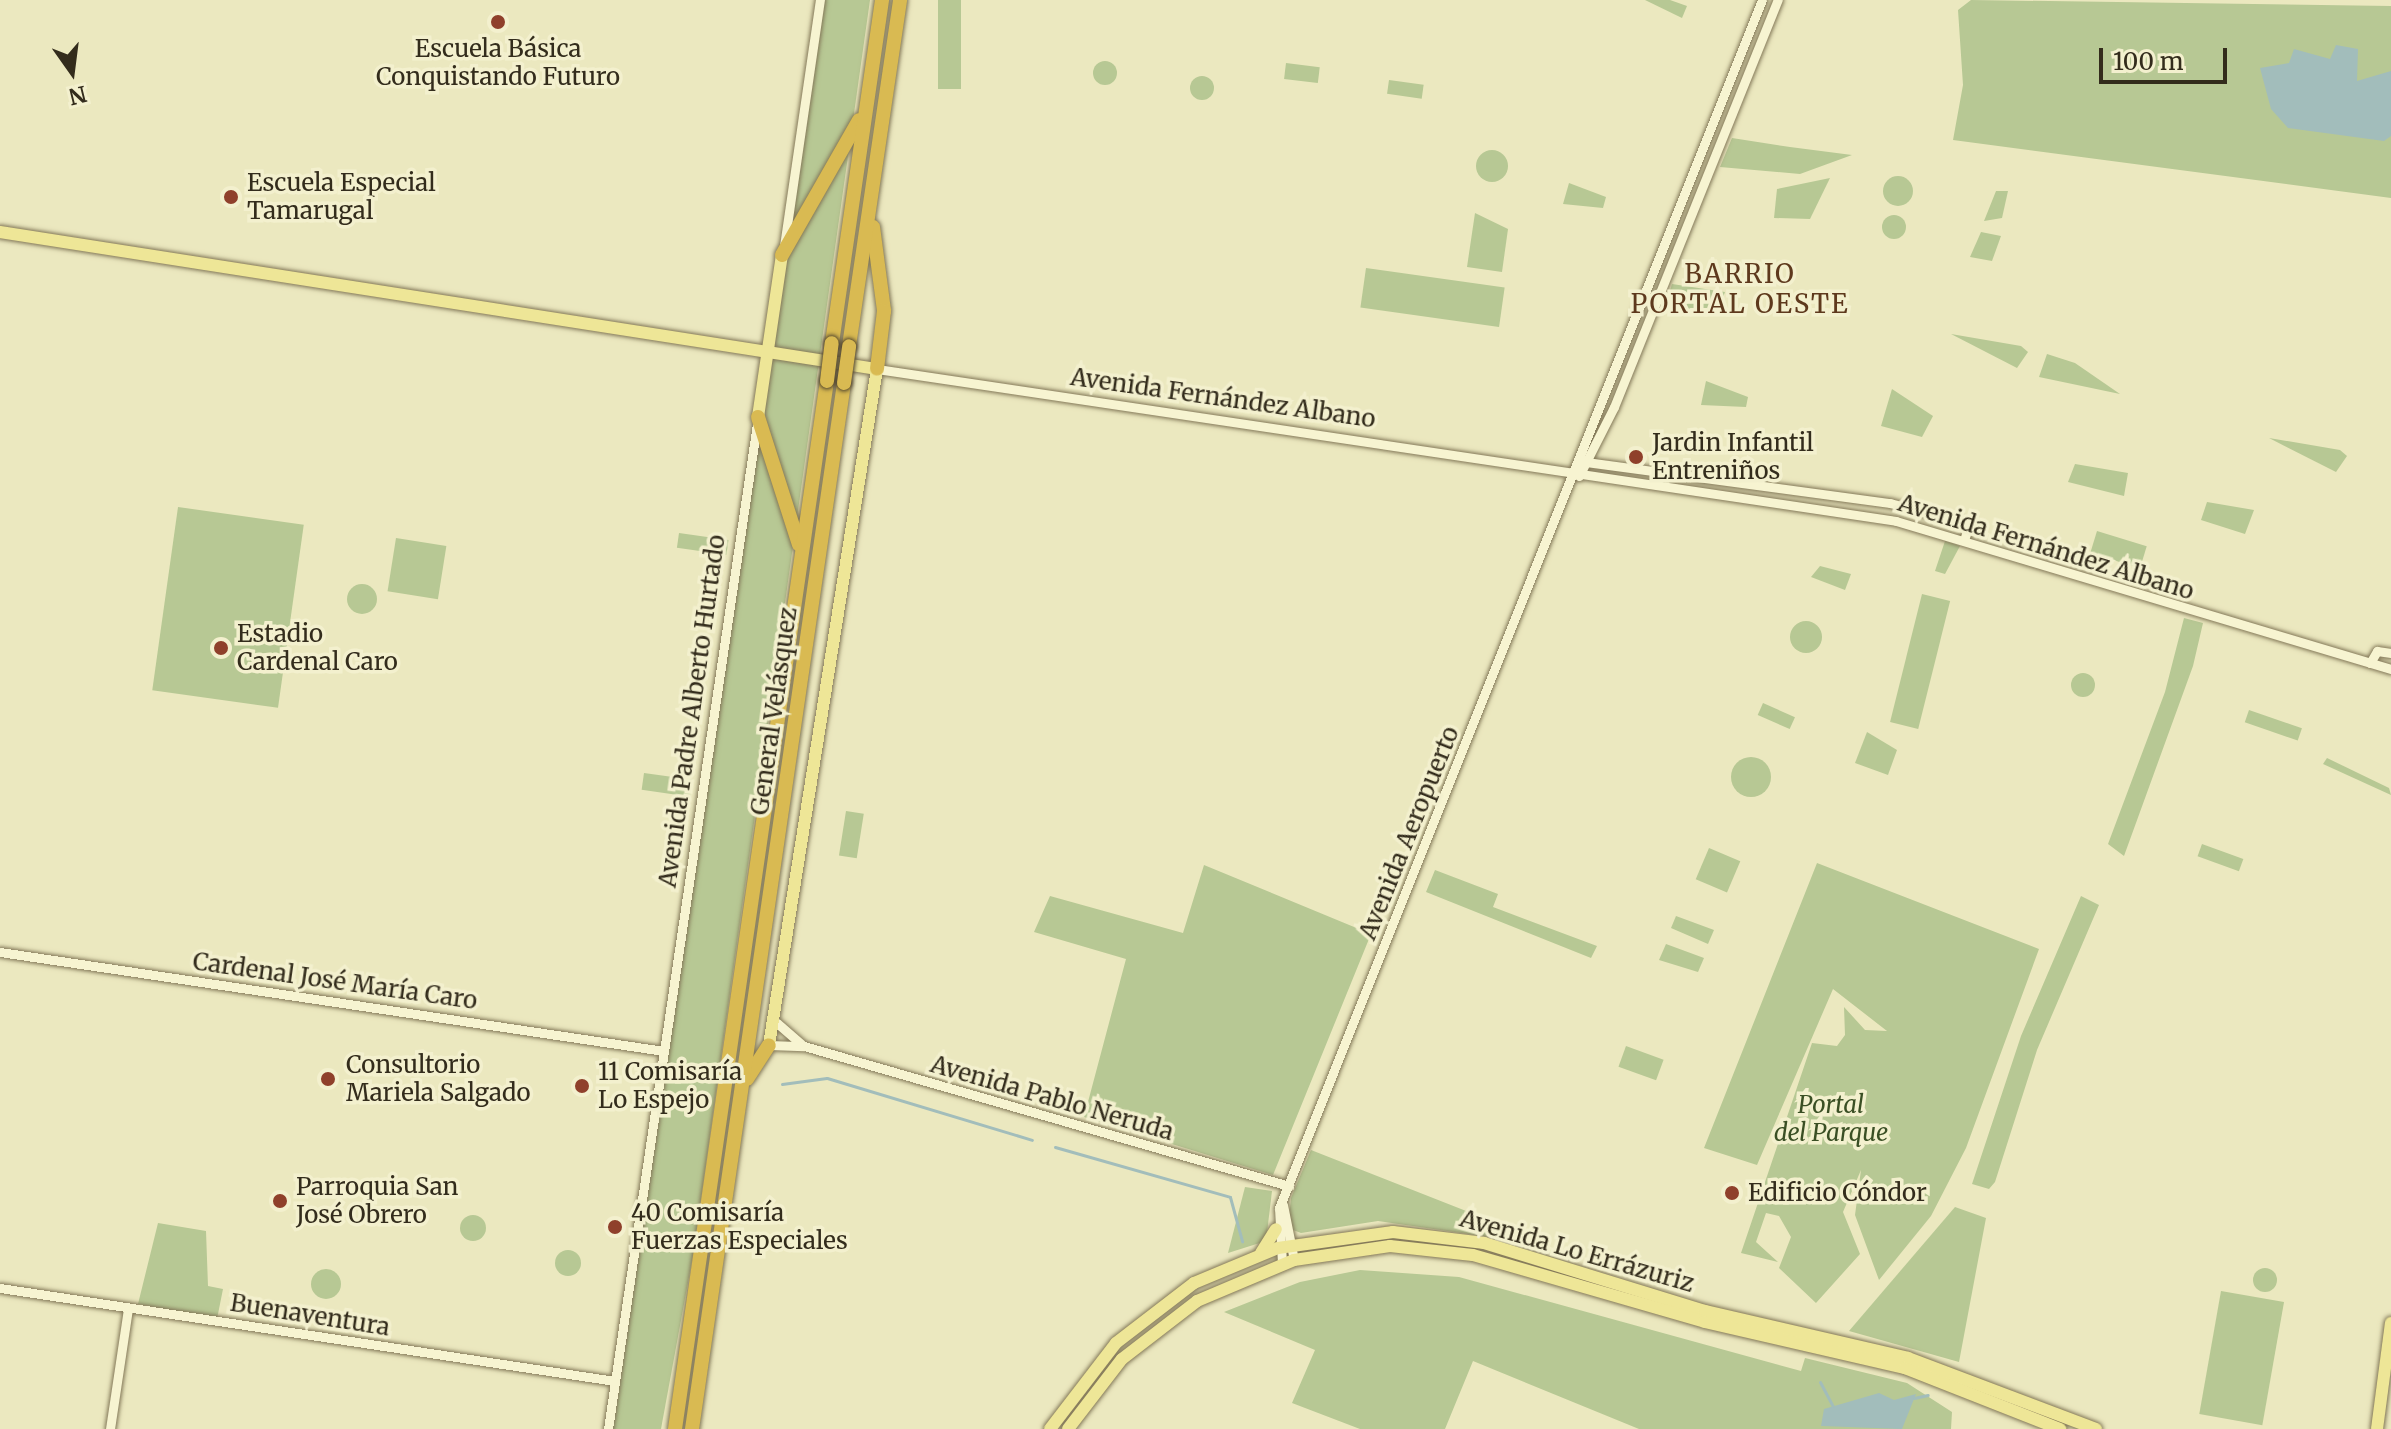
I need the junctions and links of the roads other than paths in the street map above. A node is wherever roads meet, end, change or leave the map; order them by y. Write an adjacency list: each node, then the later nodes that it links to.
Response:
1 (820, 0): 9 (street, Avenida Padre Alberto Hurtado)
2 (882, 0): 6 (highway, General Velásquez)
3 (900, 0): 7 (highway, General Velásquez)
4 (1762, 0): 13 (street)
5 (1778, 0): 14 (street, Avenida Aeropuerto)
6 (870, 90): 9 (highway); 17 (highway, General Velásquez, bridge)
7 (872, 190): 11 (highway); 26 (highway, General Velásquez, bridge)
8 (0, 232): 10 (main road)
9 (782, 255): 10 (main road, Avenida Padre Alberto Hurtado)
10 (768, 348): 11 (main road); 12 (main road, Avenida Padre Alberto Hurtado)
11 (877, 369): 15 (street, Avenida Fernández Albano); 22 (main road)
12 (758, 417): 17 (highway); 25 (street, Avenida Padre Alberto Hurtado)
13 (1577, 460): 14 (street, Avenida Fernández Albano); 15 (street)
14 (1589, 462): 15 (street, Avenida Aeropuerto); 16 (street, Avenida Fernández Albano)
15 (1573, 472): 16 (street, Avenida Fernández Albano); 27 (street, Avenida Aeropuerto)
16 (1964, 540): 19 (street, Avenida Fernández Albano)
17 (800, 566): 39 (highway, General Velásquez)
18 (2391, 653): 19 (street)
19 (2370, 663): 20 (street, Avenida Fernández Albano)
20 (2391, 669)
21 (0, 952): 25 (street, Cardenal José María Caro)
22 (777, 1023): 23 (main road); 24 (street, Avenida Pablo Neruda)
23 (769, 1045): 24 (street, Avenida Pablo Neruda); 26 (highway)
24 (804, 1046): 27 (street, Avenida Pablo Neruda)
25 (664, 1051): 36 (street, Avenida Padre Alberto Hurtado)
26 (742, 1090): 40 (highway, General Velásquez)
27 (1289, 1186): 28 (street, Avenida Aeropuerto)
28 (1283, 1201): 29 (street, Avenida Aeropuerto); 30 (street, Avenida Aeropuerto)
29 (1276, 1229): 30 (street, Avenida Aeropuerto); 31 (main road)
30 (1283, 1247): 31 (main road, Avenida Lo Errázuriz); 32 (street, Avenida Aeropuerto); 44 (main road, Avenida Lo Errázuriz)
31 (1261, 1253): 41 (main road, Avenida Lo Errázuriz)
32 (1288, 1262): 42 (main road, Avenida Lo Errázuriz); 43 (main road, Avenida Lo Errázuriz)
33 (0, 1288): 34 (street, Buenaventura)
34 (128, 1308): 36 (street, Buenaventura); 37 (street)
35 (2391, 1323): 45 (main road)
36 (615, 1381): 38 (street, Avenida Padre Alberto Hurtado)
37 (110, 1429)
38 (608, 1429)
39 (675, 1429)
40 (692, 1429)
41 (1050, 1429)
42 (1068, 1429)
43 (2060, 1429)
44 (2096, 1429)
45 (2377, 1429)

